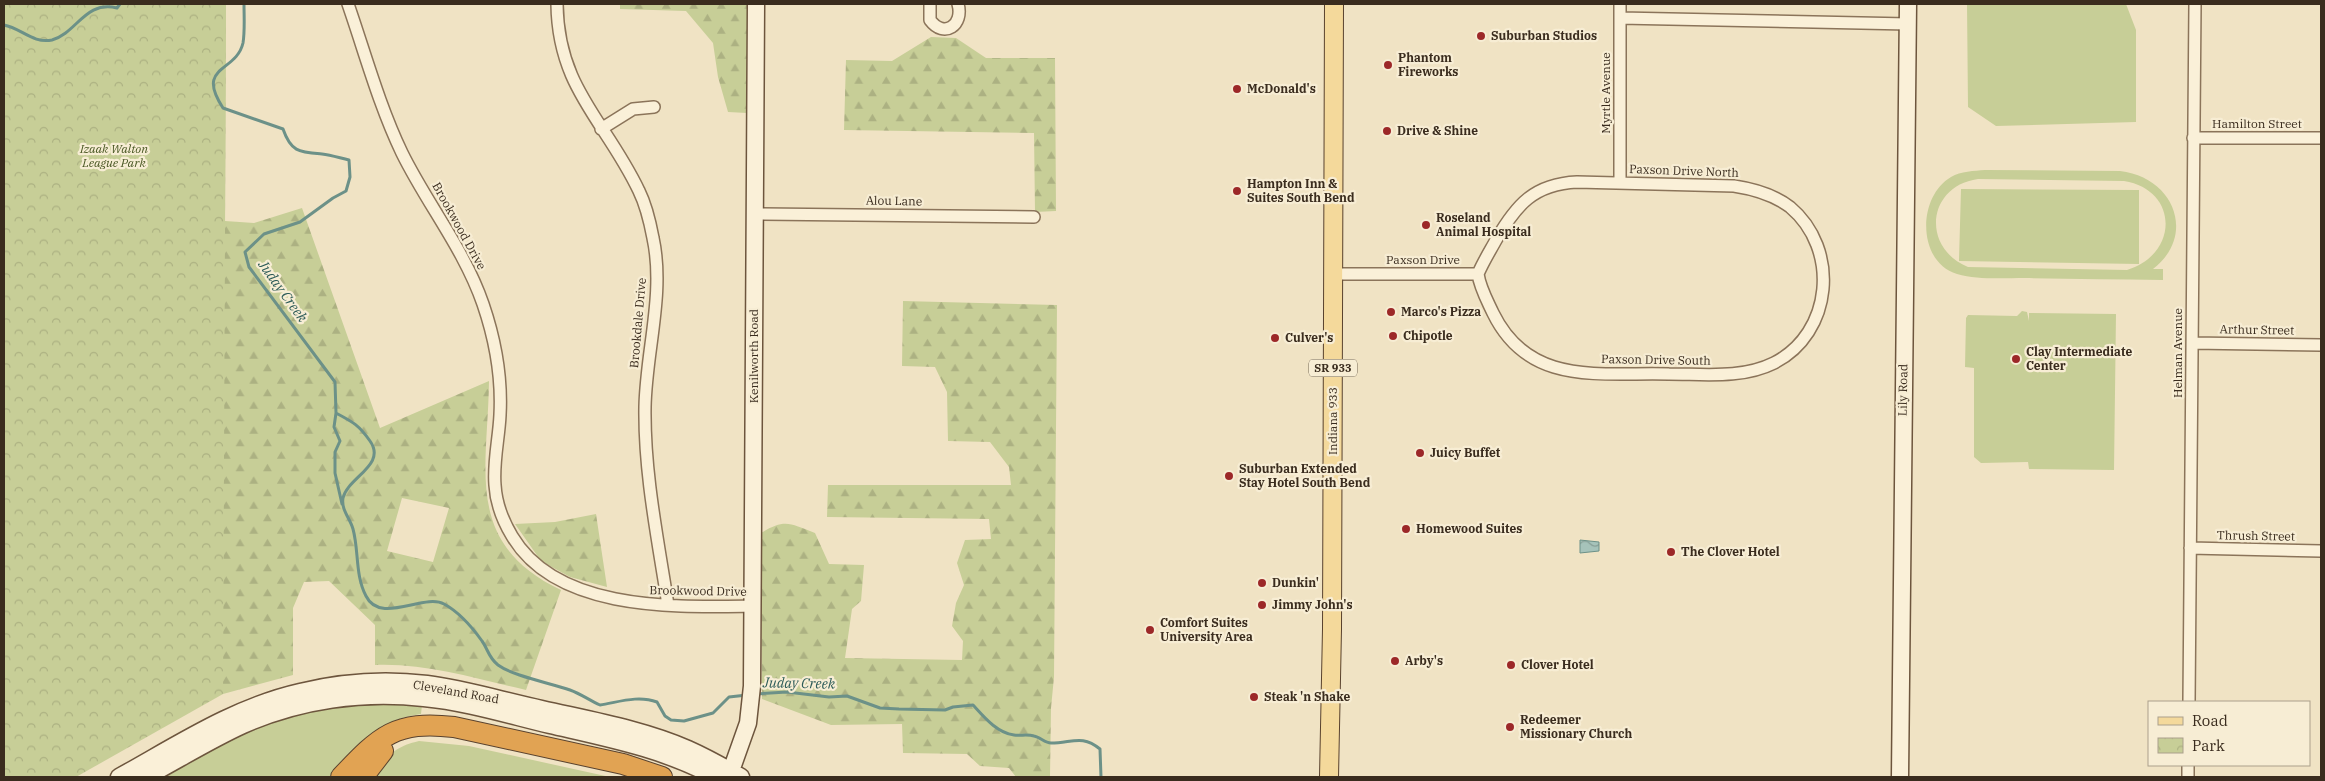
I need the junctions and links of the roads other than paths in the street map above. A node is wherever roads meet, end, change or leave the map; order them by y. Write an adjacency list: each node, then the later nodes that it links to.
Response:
1 (348, 4): 26 (street, Brookwood Drive)
2 (557, 4): 13 (street, Brookdale Drive)
3 (756, 4): 17 (street, Kenilworth Road)
4 (930, 4): 5 (street)
5 (958, 4)
6 (1334, 4): 20 (main road, Indiana 933 / SR 933)
7 (1620, 4): 10 (street, Myrtle Avenue)
8 (1908, 4): 11 (street, Lily Road)
9 (2195, 4): 14 (street, Helman Avenue)
10 (1620, 18): 11 (street); 16 (street, Myrtle Avenue)
11 (1908, 24): 38 (street, Lily Road)
12 (654, 108): 13 (street)
13 (602, 129): 26 (street, Brookdale Drive)
14 (2193, 138): 15 (street, Hamilton Street); 22 (street, Helman Avenue)
15 (2321, 138)
16 (1620, 183): 19 (street, Paxson Drive North); 21 (street, Paxson Drive North)
17 (755, 214): 18 (street, Alou Lane); 27 (street, Kenilworth Road)
18 (1034, 217)
19 (1824, 272): 21 (street, Paxson Drive South)
20 (1333, 274): 21 (street, Paxson Drive); 37 (main road, Indiana 933 / SR 933)
21 (1478, 274)
22 (2193, 343): 23 (street, Arthur Street); 24 (street, Helman Avenue)
23 (2321, 345)
24 (2190, 548): 25 (street, Thrush Street); 28 (street, Helman Avenue)
25 (2321, 551)
26 (668, 606): 27 (street, Brookwood Drive)
27 (753, 606): 29 (street, Kenilworth Road)
28 (2189, 701)
29 (736, 774): 30 (street, Cleveland Road)
30 (119, 777)
31 (146, 777): 36 (street, Cleveland Road)
32 (341, 777): 35 (highway)
33 (364, 777): 34 (highway)
34 (630, 777)
35 (662, 777)
36 (715, 777)
37 (1329, 777)
38 (1900, 777)

